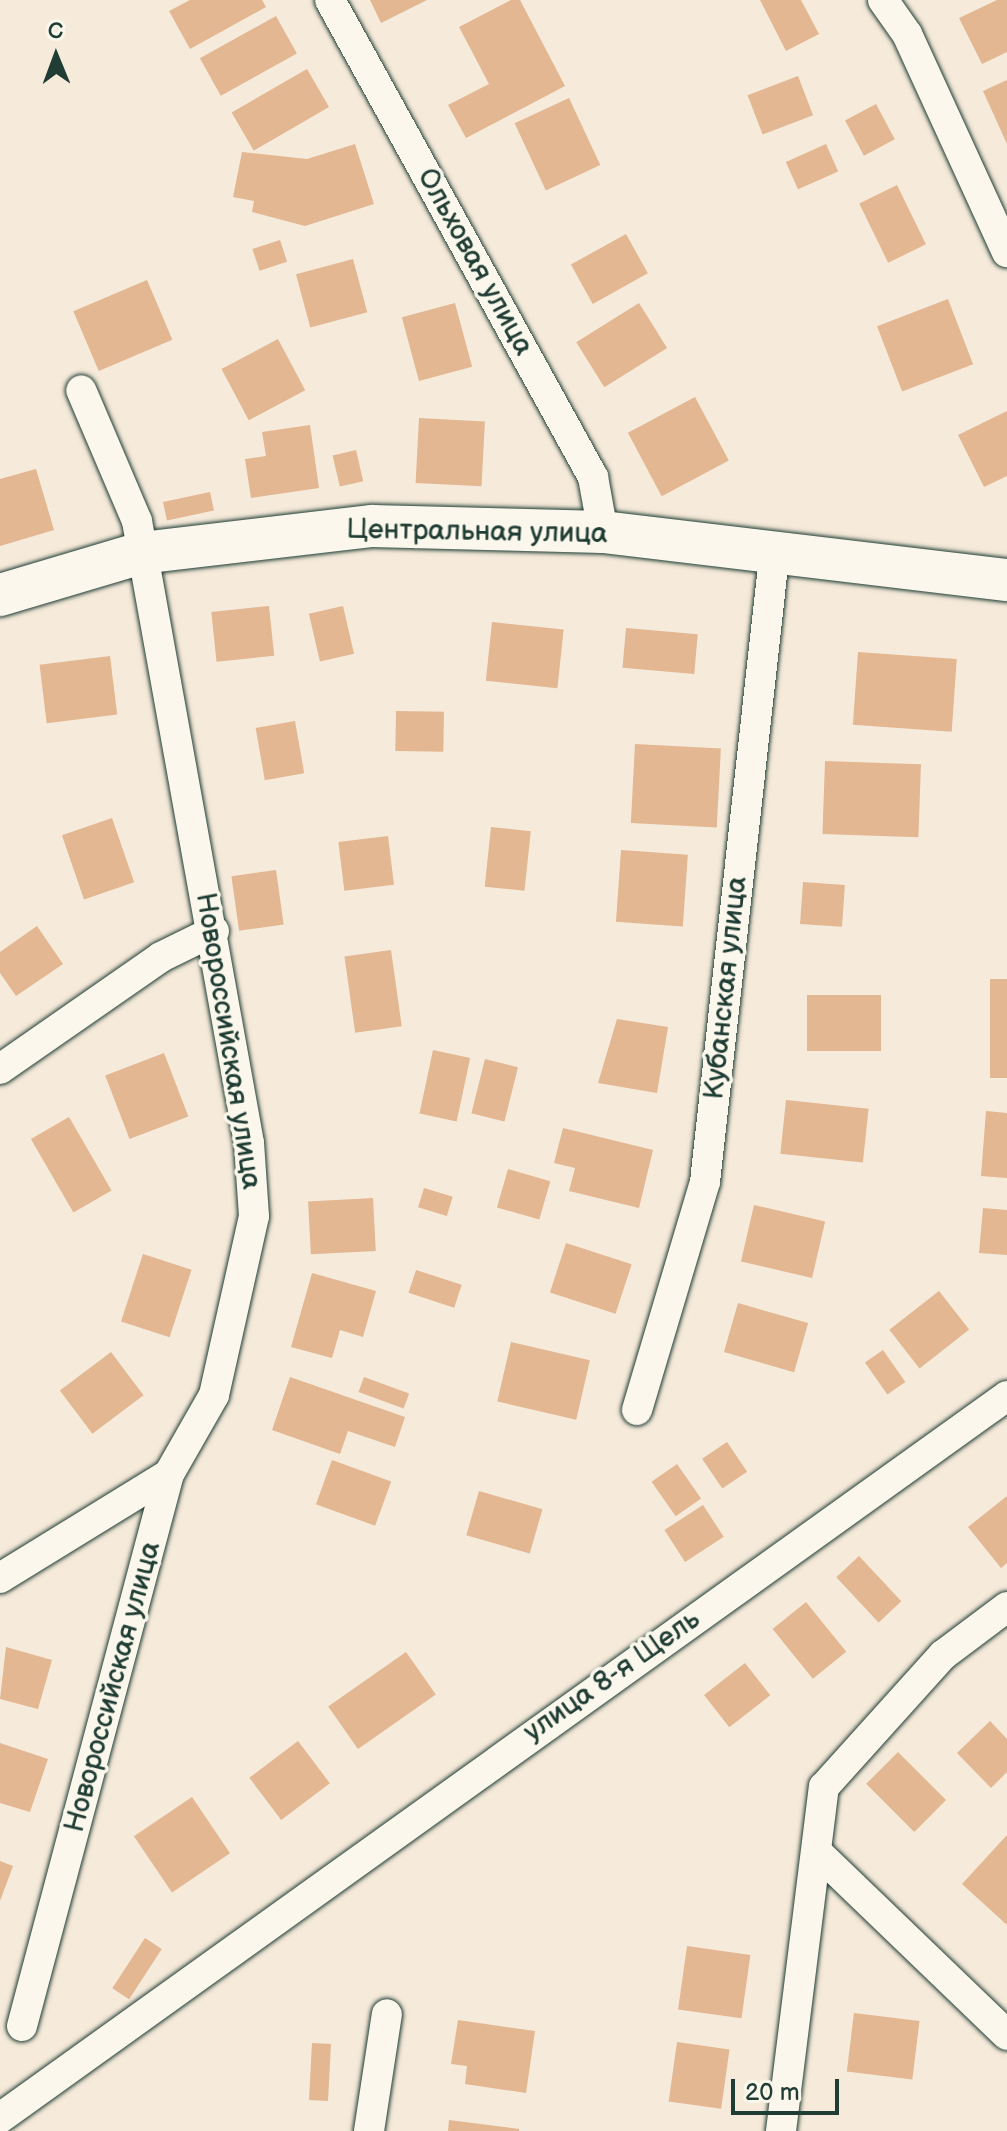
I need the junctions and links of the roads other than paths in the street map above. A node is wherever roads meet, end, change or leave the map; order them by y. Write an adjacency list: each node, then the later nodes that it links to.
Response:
1 (330, 0): 5 (street, Ольховая улица)
2 (883, 0): 3 (street)
3 (1007, 252)
4 (81, 390): 6 (street, Новороссийская улица)
5 (603, 532): 6 (street, Центральная улица); 7 (street, Центральная улица)
6 (141, 553): 9 (street, Центральная улица); 10 (street, Новороссийская улица)
7 (774, 557): 8 (street, Центральная улица); 13 (street, Кубанская улица)
8 (1007, 580)
9 (0, 595)
10 (214, 931): 11 (street); 14 (street, Новороссийская улица)
11 (0, 1069)
12 (1007, 1396): 21 (street, улица 8-я Щель)
13 (637, 1410)
14 (169, 1474): 15 (street); 19 (street, Новороссийская улица)
15 (0, 1578)
16 (1007, 1607): 17 (street)
17 (819, 1854): 20 (street); 23 (street)
18 (387, 2014): 22 (street)
19 (22, 2026)
20 (1007, 2035)
21 (0, 2118)
22 (369, 2131)
23 (781, 2131)

